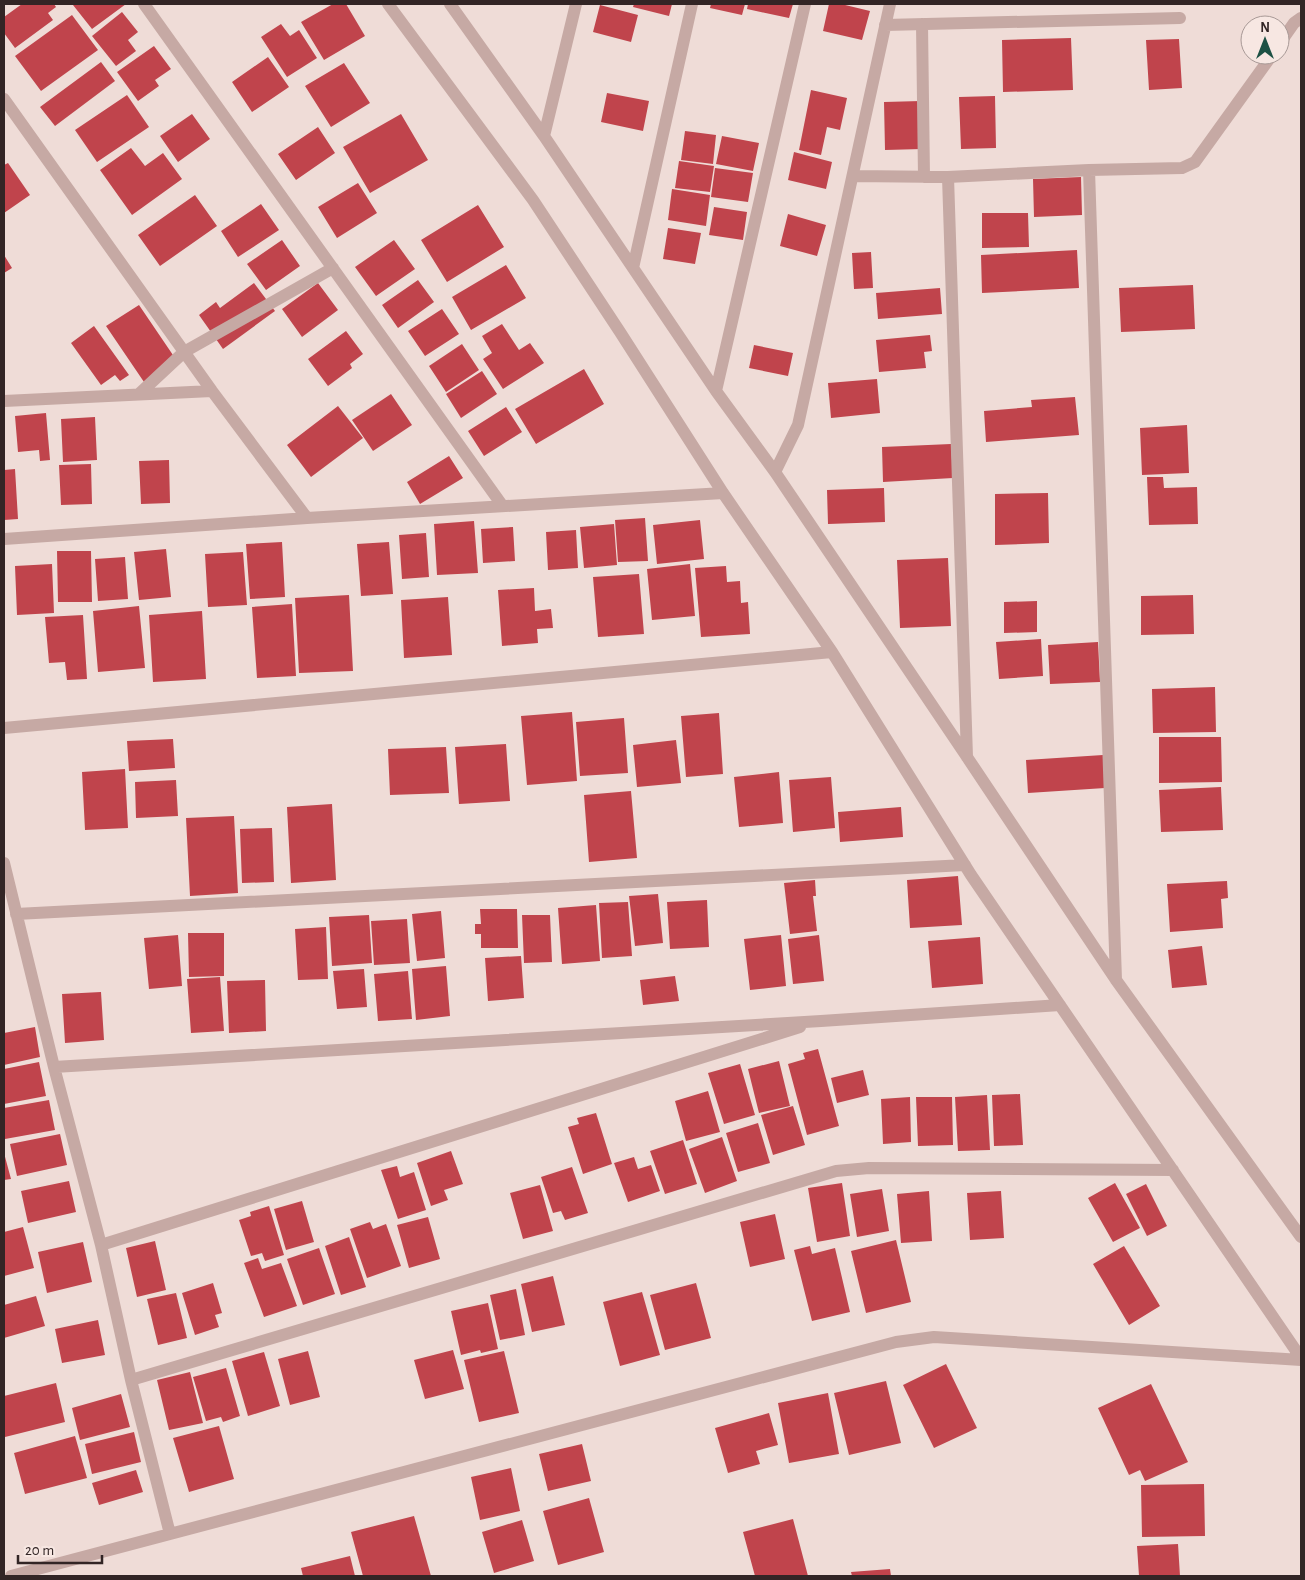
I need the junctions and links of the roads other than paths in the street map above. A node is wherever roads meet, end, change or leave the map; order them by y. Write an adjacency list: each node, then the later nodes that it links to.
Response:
1 (144, 4): 20 (street)
2 (388, 4): 28 (street)
3 (576, 4): 15 (street)
4 (692, 4): 21 (street)
5 (805, 4): 24 (street)
6 (890, 4): 11 (street)
7 (452, 5): 15 (street)
8 (1180, 18): 10 (street)
9 (1301, 18): 12 (street)
10 (922, 24): 11 (street); 18 (street)
11 (885, 25): 17 (street)
12 (1290, 29)
13 (1265, 65): 16 (street)
14 (4, 98): 22 (street)
15 (544, 136): 21 (street)
16 (1088, 170): 19 (street); 38 (street)
17 (853, 176): 18 (street); 27 (street)
18 (924, 177): 19 (street)
19 (948, 177): 34 (street)
20 (333, 268): 22 (street); 29 (street)
21 (634, 268): 24 (street)
22 (184, 352): 23 (street); 25 (street)
23 (212, 391): 25 (street); 30 (street)
24 (716, 391): 27 (street)
25 (139, 394): 26 (street)
26 (4, 401)
27 (775, 472): 34 (street)
28 (723, 493): 29 (street); 32 (street)
29 (502, 506): 30 (street)
30 (307, 518): 31 (street)
31 (4, 539)
32 (832, 652): 33 (street); 36 (street)
33 (4, 728)
34 (967, 757): 38 (street)
35 (4, 863): 37 (street)
36 (965, 866): 37 (street); 39 (street)
37 (16, 914): 41 (street)
38 (1116, 980): 43 (street)
39 (1060, 1005): 40 (street); 42 (street)
40 (820, 1021): 41 (street); 44 (street)
41 (54, 1067): 44 (street)
42 (1173, 1170): 45 (street); 46 (street)
43 (1301, 1237)
44 (101, 1245): 46 (street)
45 (1301, 1359): 47 (street)
46 (131, 1380): 47 (street)
47 (170, 1534): 50 (street)
48 (4, 1568): 49 (street)
49 (6, 1576)
50 (11, 1576)

